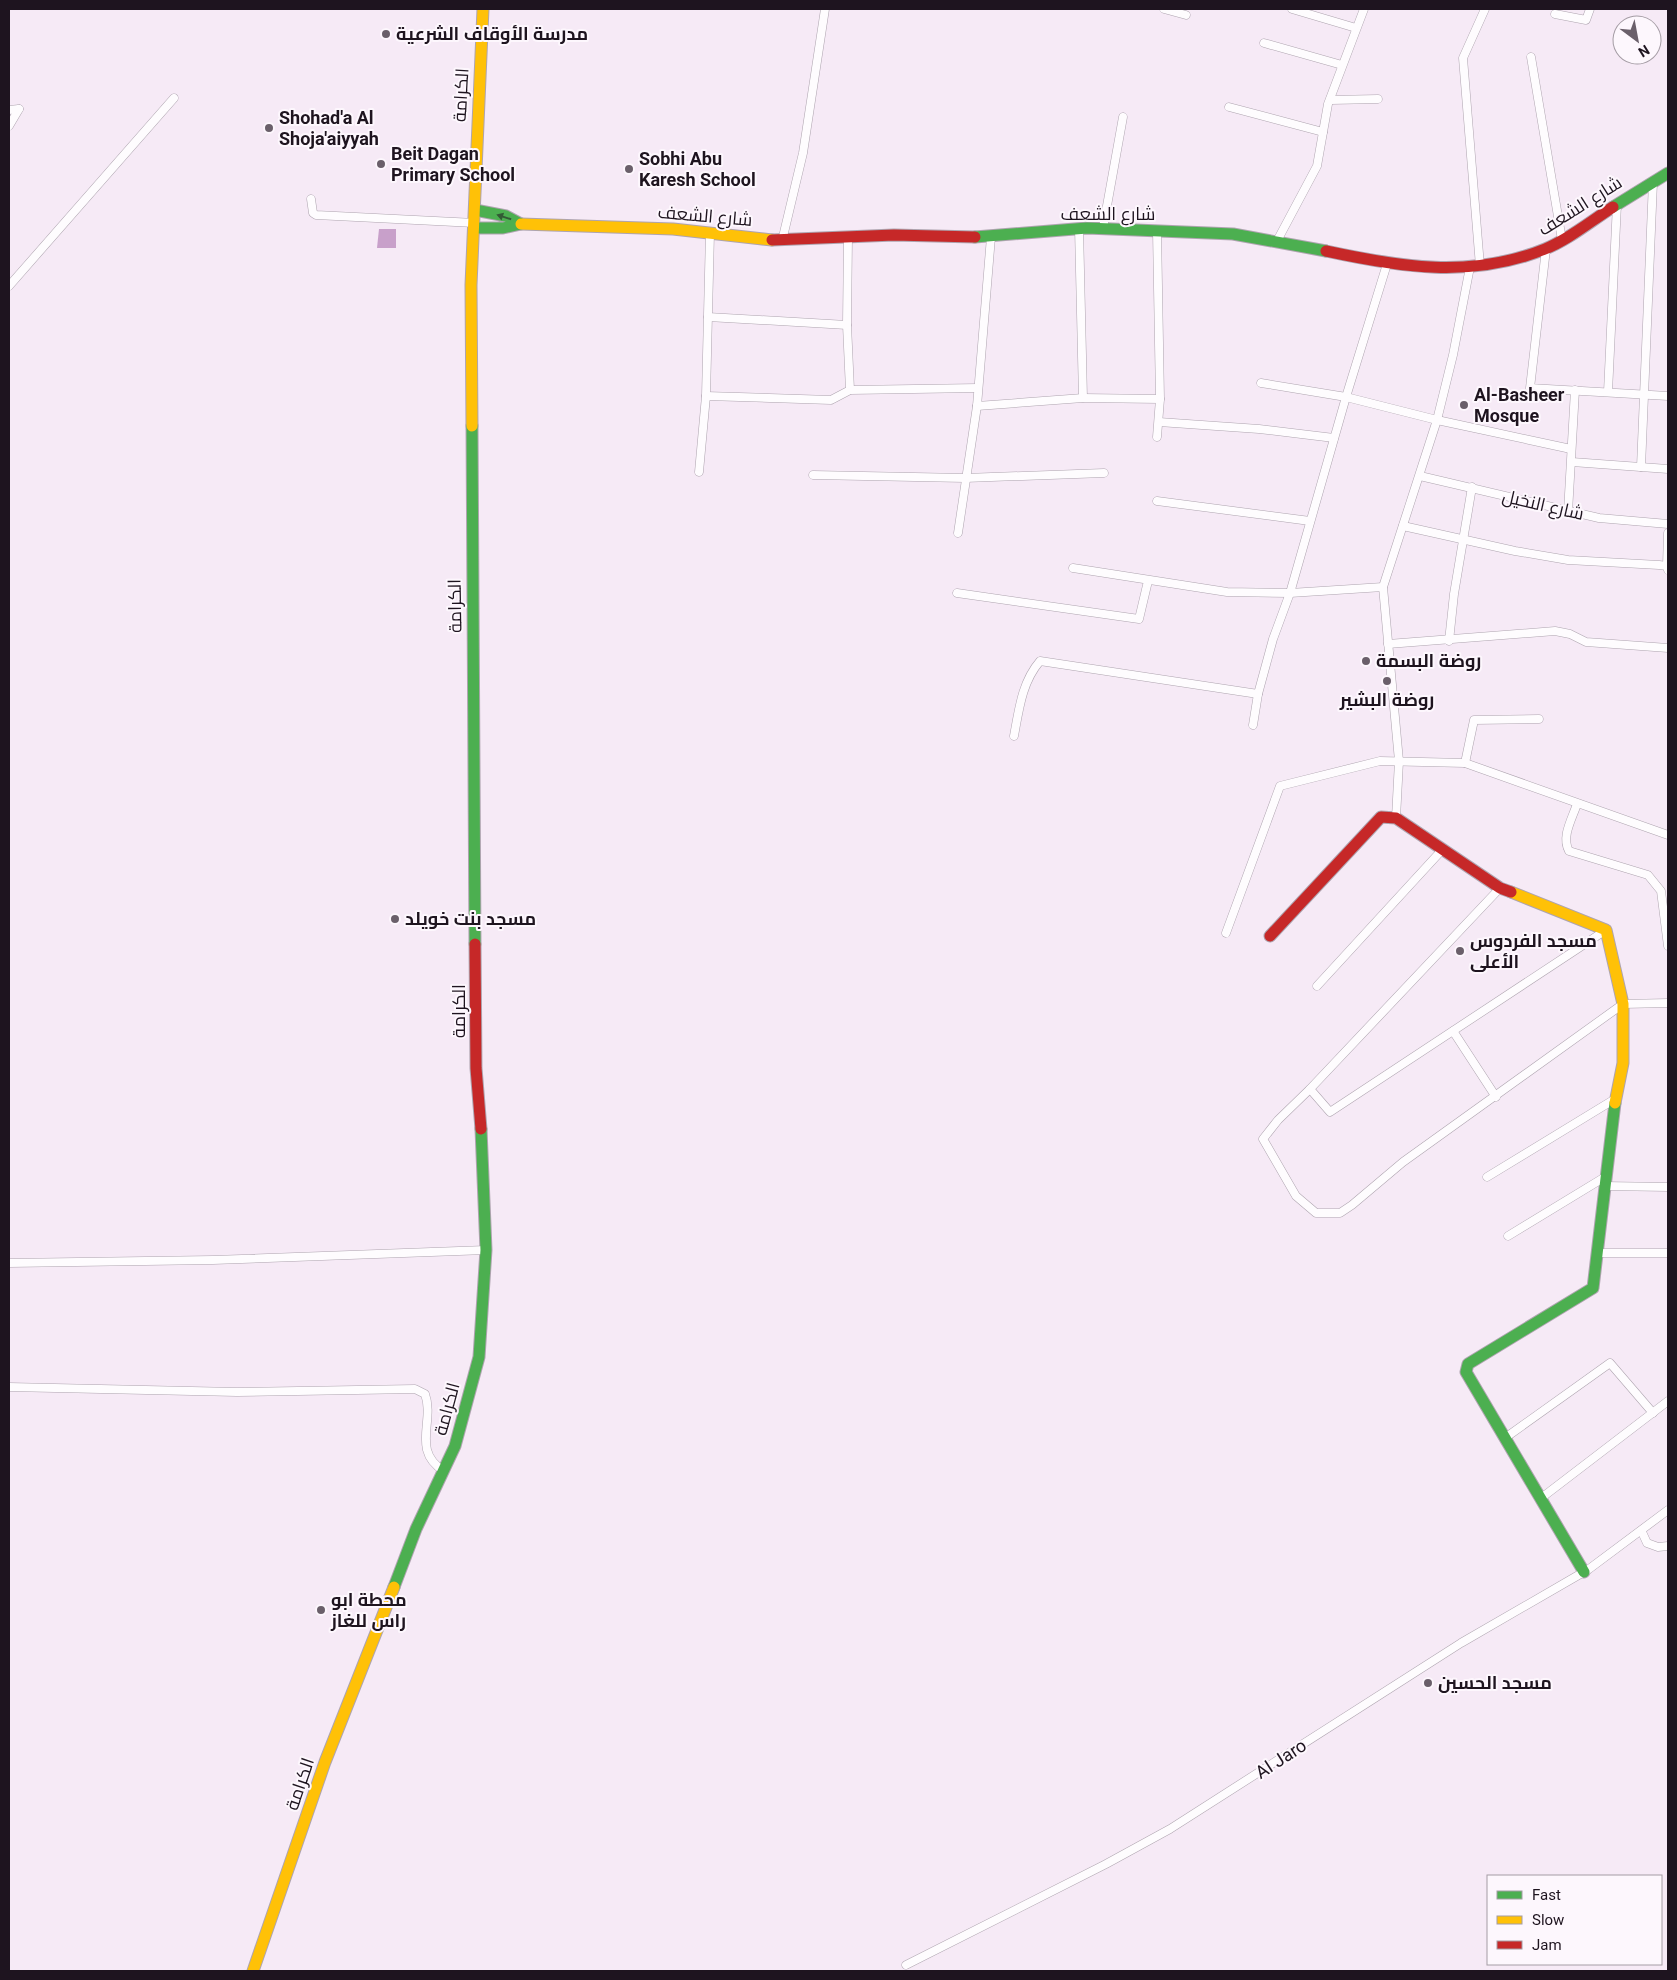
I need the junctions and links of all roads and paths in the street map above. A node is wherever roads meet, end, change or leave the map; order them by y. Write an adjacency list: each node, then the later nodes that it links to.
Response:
1 (483, 9): 26 (street, الكرامة)
2 (825, 9): 35 (street)
3 (1164, 9): 9 (street)
4 (1292, 9): 10 (street)
5 (1364, 9): 10 (street)
6 (1485, 9): 40 (street)
7 (1590, 9): 8 (street)
8 (1555, 14)
9 (1186, 15)
10 (1356, 28): 13 (street)
11 (1264, 43): 13 (street)
12 (1531, 57): 36 (street)
13 (1342, 65): 16 (street)
14 (174, 98): 41 (street)
15 (1378, 99): 16 (street)
16 (1331, 100): 21 (street)
17 (1229, 107): 21 (street)
18 (9, 110): 20 (street)
19 (1123, 117): 30 (street)
20 (9, 126)
21 (1324, 132): 37 (street)
22 (1668, 173): 23 (street, شارع الشعف)
23 (1652, 182): 25 (street, شارع الشعف); 49 (street)
24 (311, 199): 28 (street)
25 (1617, 204): 36 (street, شارع الشعف); 48 (street)
26 (475, 210): 27 (street, شارع الشعف, one-way to 26); 28 (street, الكرامة)
27 (521, 224): 28 (street, شارع الشعف); 32 (street, شارع الشعف)
28 (475, 226): 113 (street, الكرامة)
29 (1079, 228): 30 (street, شارع الشعف); 33 (street, شارع الشعف); 53 (street)
30 (1103, 228): 31 (street, شارع الشعف)
31 (1157, 231): 37 (street, شارع الشعف); 54 (street)
32 (710, 233): 35 (street, شارع الشعف); 42 (street)
33 (991, 236): 34 (street, شارع الشعف); 45 (street)
34 (848, 237): 35 (street, شارع الشعف); 43 (street)
35 (782, 240)
36 (1562, 240): 38 (street, شارع الشعف)
37 (1277, 241): 39 (street, شارع الشعف)
38 (1546, 249): 40 (street, شارع الشعف); 47 (street)
39 (1387, 264): 40 (street, شارع الشعف); 52 (street)
40 (1475, 266): 56 (street)
41 (9, 286)
42 (708, 317): 43 (street); 50 (street)
43 (847, 325): 46 (street)
44 (1261, 383): 52 (street)
45 (978, 388): 46 (street); 55 (street)
46 (850, 390): 50 (street)
47 (1575, 390): 48 (street); 60 (street)
48 (1608, 392): 49 (street)
49 (1644, 395): 51 (street); 62 (street)
50 (706, 396): 64 (street)
51 (1668, 396)
52 (1346, 397): 56 (street); 59 (street)
53 (1083, 398): 54 (street); 55 (street)
54 (1160, 399): 57 (street)
55 (977, 406): 68 (street)
56 (1437, 420): 60 (street); 67 (street)
57 (1160, 422): 58 (street); 59 (street)
58 (1157, 437)
59 (1334, 438): 72 (street)
60 (1571, 449): 61 (street)
61 (1572, 462): 62 (street); 71 (street)
62 (1641, 467): 63 (street)
63 (1668, 469)
64 (699, 472)
65 (1104, 473): 68 (street)
66 (813, 475): 68 (street)
67 (1420, 476): 69 (street, شارع النخيل); 74 (street)
68 (965, 478): 75 (street)
69 (1472, 488): 71 (street, شارع النخيل); 77 (street)
70 (1158, 501): 72 (street)
71 (1568, 512): 73 (street, شارع النخيل)
72 (1310, 522): 83 (street)
73 (1668, 524)
74 (1403, 526): 77 (street); 81 (street)
75 (958, 533)
76 (1668, 533): 79 (street)
77 (1462, 538): 79 (street); 84 (street)
78 (1073, 568): 80 (street)
79 (1667, 568)
80 (1148, 581): 82 (street); 83 (street)
81 (1383, 587): 83 (street); 85 (street)
82 (957, 593)
83 (1290, 593): 87 (street)
84 (1449, 641): 85 (street); 86 (street)
85 (1388, 644): 91 (street)
86 (1668, 648)
87 (1258, 694): 89 (street); 90 (street)
88 (1539, 719): 92 (street)
89 (1253, 725)
90 (1014, 736)
91 (1399, 761): 92 (street); 94 (street); 99 (street)
92 (1465, 763): 93 (street)
93 (1577, 804): 95 (street); 101 (street)
94 (1396, 818): 96 (street); 100 (street)
95 (1668, 835)
96 (1442, 850): 97 (street); 102 (street)
97 (1500, 888): 98 (street); 106 (street)
98 (1606, 930): 104 (street); 105 (street)
99 (1226, 933)
100 (1270, 936)
101 (1668, 946)
102 (1317, 986)
103 (1668, 1003): 104 (street)
104 (1623, 1004): 107 (street); 108 (street)
105 (1453, 1031): 106 (street); 107 (street)
106 (1310, 1089): 107 (street)
107 (1496, 1097)
108 (1616, 1100): 109 (street); 110 (street)
109 (1487, 1177)
110 (1605, 1182): 111 (street); 112 (street); 114 (street)
111 (1668, 1187)
112 (1508, 1236)
113 (486, 1250): 116 (street); 121 (street, الكرامة)
114 (1596, 1253): 115 (street); 120 (street)
115 (1668, 1253)
116 (9, 1263)
117 (9, 1387): 121 (street)
118 (1668, 1401): 119 (street)
119 (1653, 1413): 120 (street); 122 (street)
120 (1505, 1438): 122 (street)
121 (444, 1471): 128 (street, الكرامة)
122 (1540, 1499): 126 (street)
123 (1668, 1510): 124 (street, Al Jaro)
124 (1642, 1532): 125 (street); 126 (street, Al Jaro)
125 (1668, 1546)
126 (1584, 1572): 127 (street, Al Jaro)
127 (906, 1965)
128 (253, 1971)

